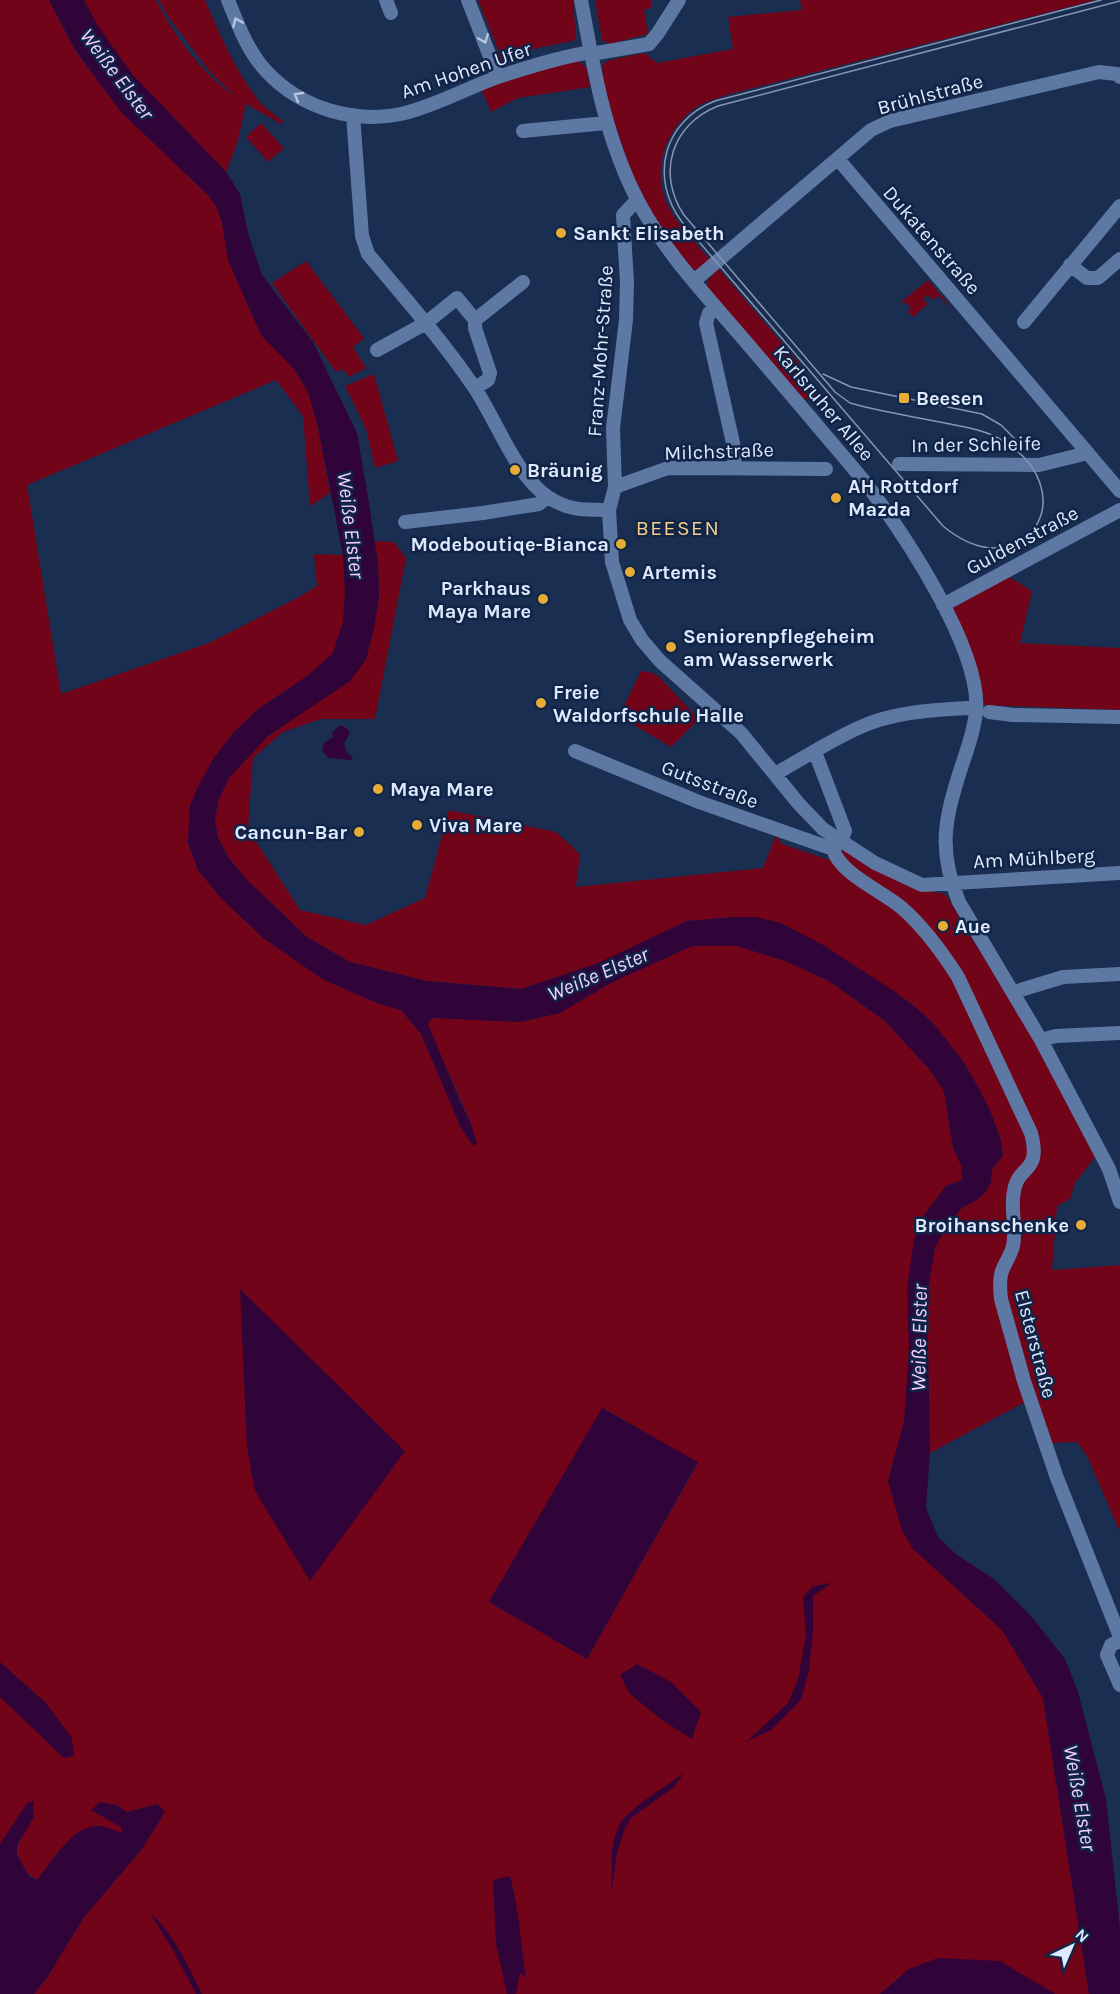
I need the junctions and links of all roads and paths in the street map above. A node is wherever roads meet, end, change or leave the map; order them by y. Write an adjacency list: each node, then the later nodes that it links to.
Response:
1 (228, 0): 8 (street, Am Hohen Ufer, one-way to 1)
2 (468, 0): 7 (street, one-way to 7)
3 (581, 0): 5 (street, Karlsruher Allee)
4 (679, 0): 5 (street, Am Hohen Ufer)
5 (591, 53): 7 (street, Am Hohen Ufer); 9 (street, Karlsruher Allee)
6 (1120, 77): 11 (street, Brühlstraße)
7 (498, 78): 8 (street, Am Hohen Ufer)
8 (353, 115): 21 (street)
9 (606, 123): 10 (street); 12 (street, Karlsruher Allee)
10 (523, 131)
11 (838, 159): 16 (street, Brühlstraße); 24 (street, Dukatenstraße)
12 (637, 200): 16 (street, Karlsruher Allee); 28 (street, Franz-Mohr-Straße)
13 (1119, 210): 15 (street)
14 (1120, 259): 15 (street)
15 (1070, 265): 20 (street)
16 (694, 281): 18 (street, Karlsruher Allee)
17 (523, 282): 19 (street)
18 (716, 307): 26 (street); 34 (street, Karlsruher Allee)
19 (475, 320): 21 (street); 23 (street)
20 (1024, 322)
21 (426, 323): 22 (street); 23 (street)
22 (377, 350)
23 (475, 388): 30 (street)
24 (1088, 453): 25 (street, In der Schleife); 29 (street)
25 (899, 464)
26 (735, 468): 27 (street, Milchstraße); 28 (street, Milchstraße)
27 (826, 469)
28 (615, 487): 31 (street, Franz-Mohr-Straße)
29 (1120, 491)
30 (547, 496): 31 (street); 33 (street)
31 (609, 510): 40 (street, Franz-Mohr-Straße)
32 (1120, 510): 34 (street, Guldenstraße)
33 (405, 522)
34 (943, 604): 43 (street, Karlsruher Allee)
35 (969, 708): 39 (street)
36 (988, 712): 37 (street)
37 (1120, 717)
38 (575, 751): 41 (street, Gutsstraße)
39 (815, 752): 40 (street); 41 (street)
40 (775, 774): 41 (street, Franz-Mohr-Straße)
41 (836, 845): 43 (street, Am Mühlberg); 49 (street, Elsterstraße)
42 (1120, 873): 43 (street, Am Mühlberg)
43 (951, 882): 45 (street, Karlsruher Allee)
44 (1120, 974): 45 (street)
45 (1014, 992): 47 (street, Karlsruher Allee)
46 (1120, 1033): 47 (street)
47 (1041, 1040): 48 (street, Karlsruher Allee)
48 (1120, 1202)
49 (1120, 1639): 50 (street)
50 (1120, 1685)

